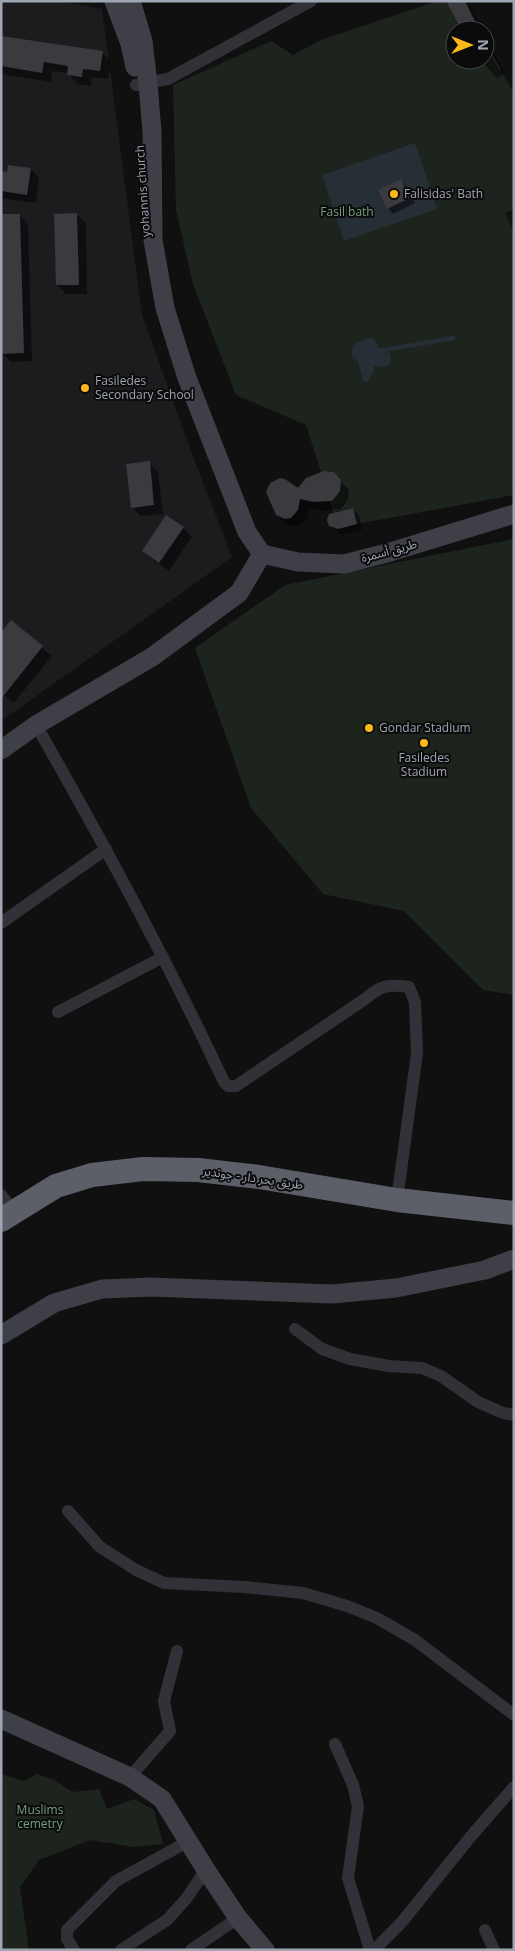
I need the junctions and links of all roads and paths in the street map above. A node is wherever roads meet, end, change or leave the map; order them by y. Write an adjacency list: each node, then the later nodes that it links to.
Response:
1 (114, 1): 4 (street)
2 (131, 1): 4 (street)
3 (311, 1): 4 (street)
4 (142, 84): 6 (street)
5 (514, 514): 6 (street, طريق أسمرة)
6 (262, 554): 7 (street)
7 (36, 725): 8 (street); 9 (street)
8 (1, 750)
9 (106, 848): 10 (street); 11 (street)
10 (1, 923)
11 (163, 957): 12 (street); 13 (street)
12 (58, 1012)
13 (397, 1200): 14 (highway, طريق بحر دار - جوندير); 15 (highway, طريق بحر دار - جوندير)
14 (5, 1209)
15 (514, 1213)
16 (514, 1259): 18 (street)
17 (295, 1329): 19 (street)
18 (1, 1335)
19 (514, 1415)
20 (68, 1511): 22 (street)
21 (177, 1651): 25 (street)
22 (514, 1715)
23 (1, 1719): 25 (street)
24 (335, 1744): 35 (street)
25 (130, 1777): 27 (street)
26 (514, 1787): 36 (street)
27 (188, 1841): 28 (street); 31 (street)
28 (206, 1870): 29 (street); 32 (street)
29 (238, 1918): 33 (street); 34 (street)
30 (485, 1930): 37 (street)
31 (74, 1950)
32 (121, 1950)
33 (191, 1950)
34 (265, 1950)
35 (370, 1950)
36 (374, 1950)
37 (494, 1950)

